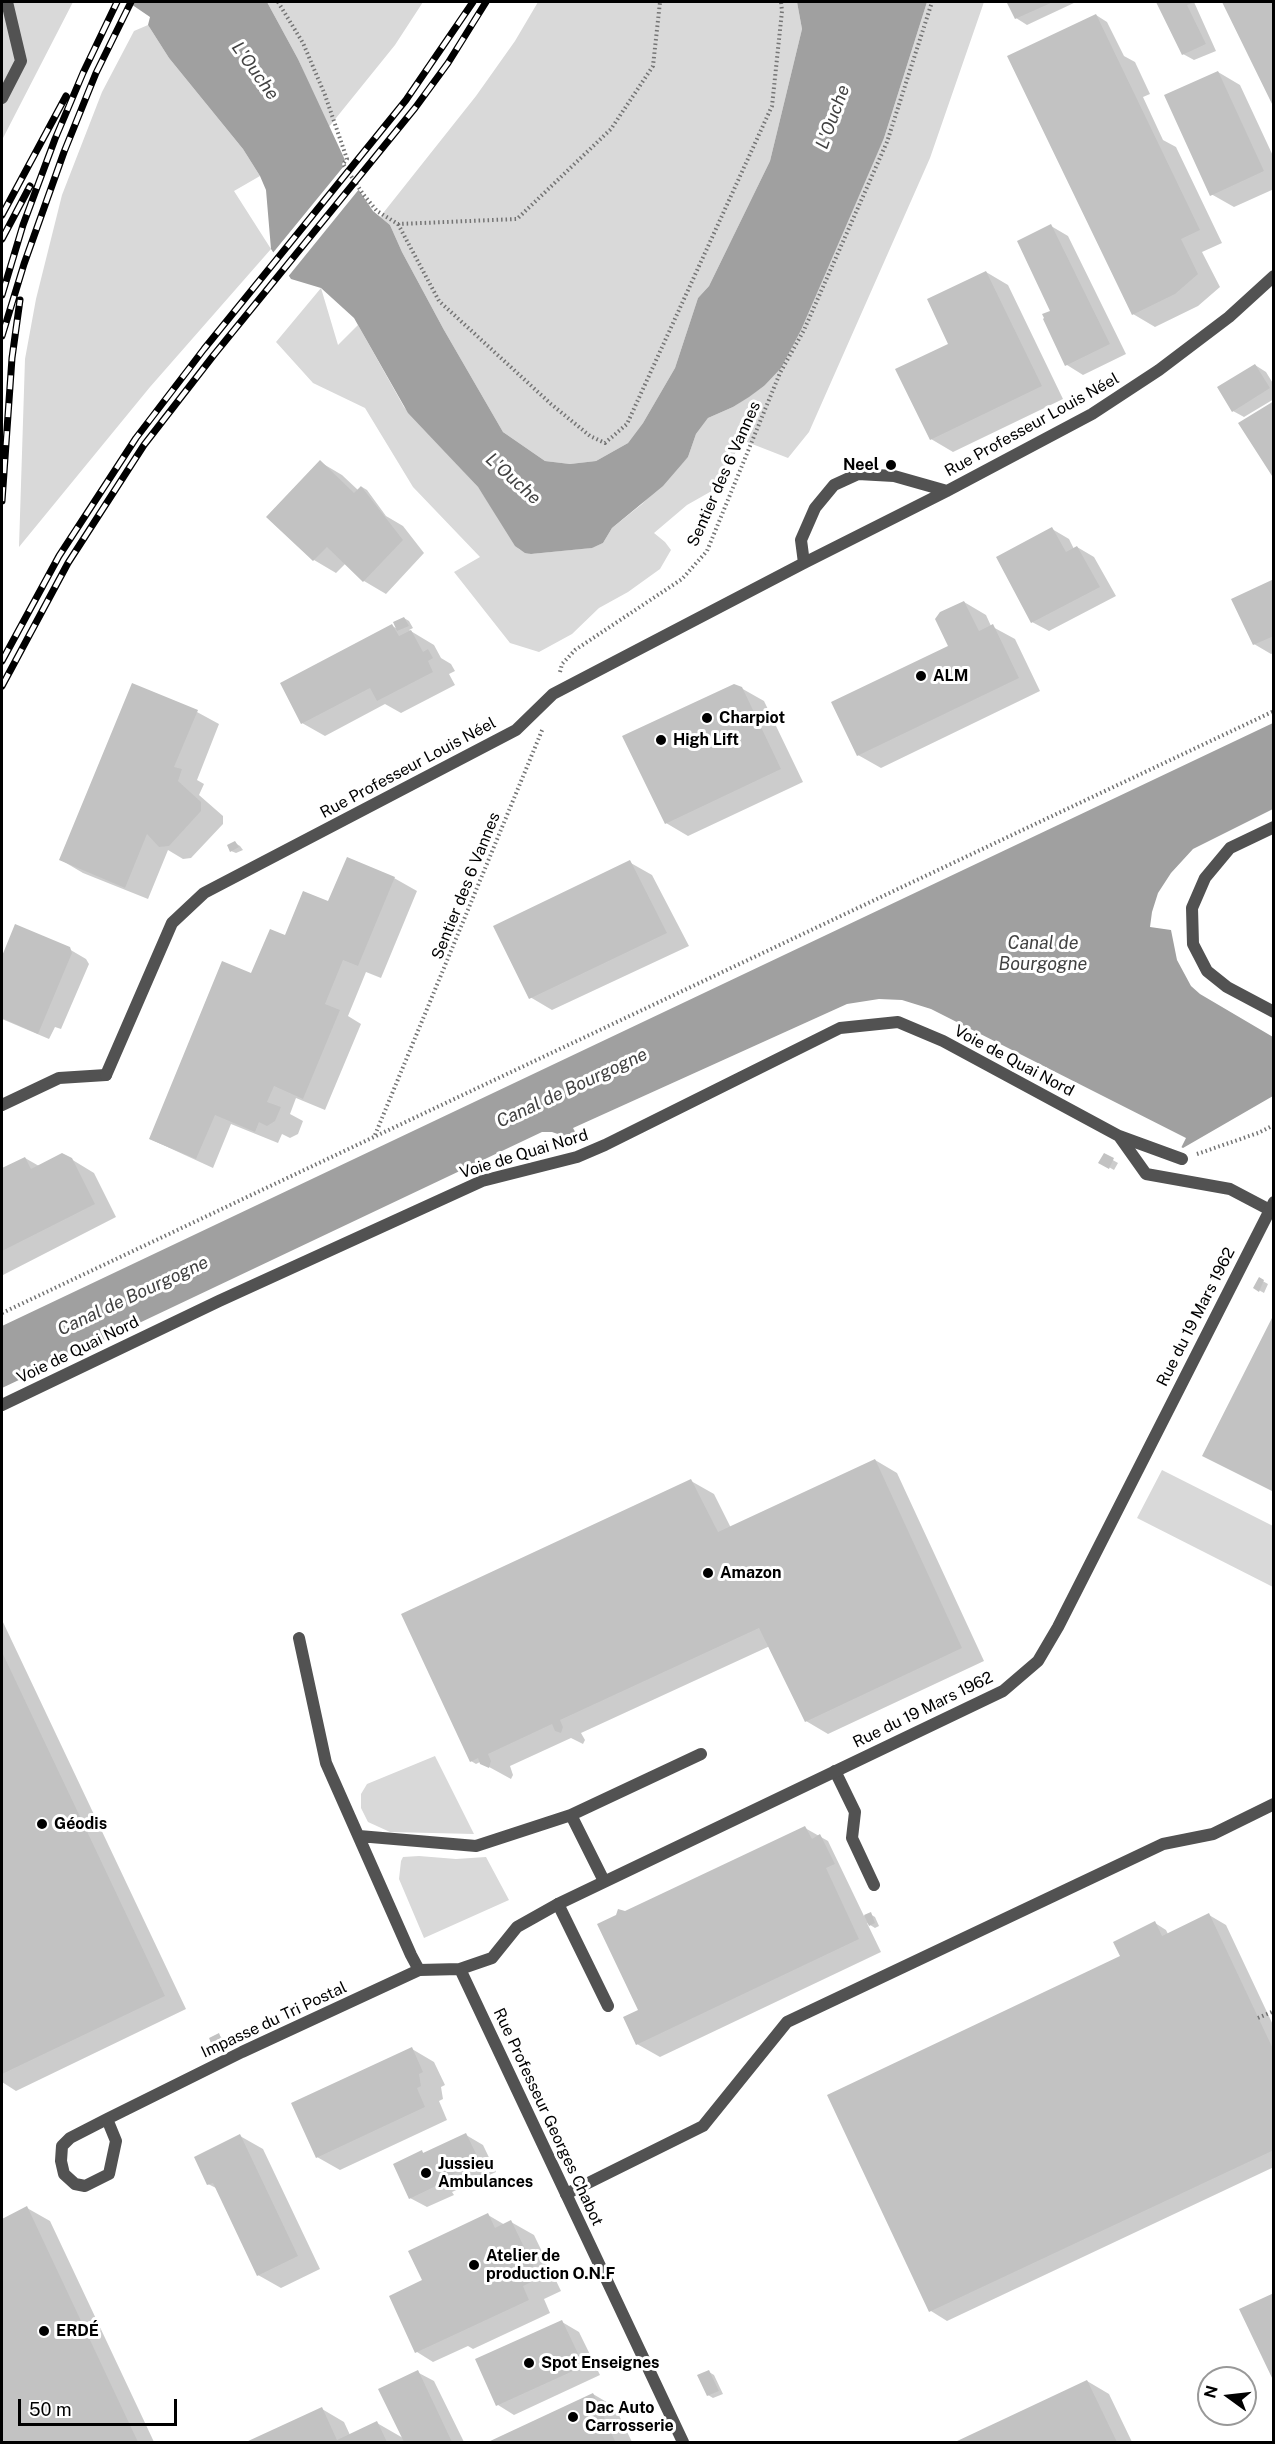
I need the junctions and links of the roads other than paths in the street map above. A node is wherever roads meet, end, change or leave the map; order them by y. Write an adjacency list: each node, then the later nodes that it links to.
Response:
1 (7, 2): 2 (street)
2 (2, 98)
3 (1274, 276): 4 (street, Rue Professeur Louis Néel)
4 (947, 491): 5 (street, Rue Professeur Louis Néel); 5 (street, Rue Professeur Louis Néel)
5 (804, 563): 8 (street, Rue Professeur Louis Néel)
6 (1274, 827): 7 (street)
7 (1274, 1012)
8 (2, 1105)
9 (1119, 1136): 10 (street, Voie de Quai Nord); 11 (street, Voie de Quai Nord); 12 (street, Voie de Quai Nord)
10 (1182, 1159)
11 (1271, 1206): 15 (street, Rue du 19 Mars 1962)
12 (2, 1405)
13 (299, 1638): 18 (street)
14 (701, 1754): 17 (street)
15 (835, 1772): 19 (street, Rue du 19 Mars 1962); 20 (street)
16 (1274, 1804): 26 (street)
17 (571, 1815): 18 (street); 19 (street)
18 (359, 1836): 23 (street)
19 (604, 1881): 21 (street, Rue du 19 Mars 1962)
20 (874, 1885)
21 (558, 1904): 22 (street, Rue du 19 Mars 1962); 24 (street)
22 (460, 1969): 23 (street, Impasse du Tri Postal); 26 (street, Rue Professeur Georges Chabot)
23 (419, 1970): 25 (street, Impasse du Tri Postal)
24 (608, 2006)
25 (107, 2119): 25 (street, Impasse du Tri Postal)
26 (566, 2194): 27 (street, Rue Professeur Georges Chabot)
27 (682, 2442)

